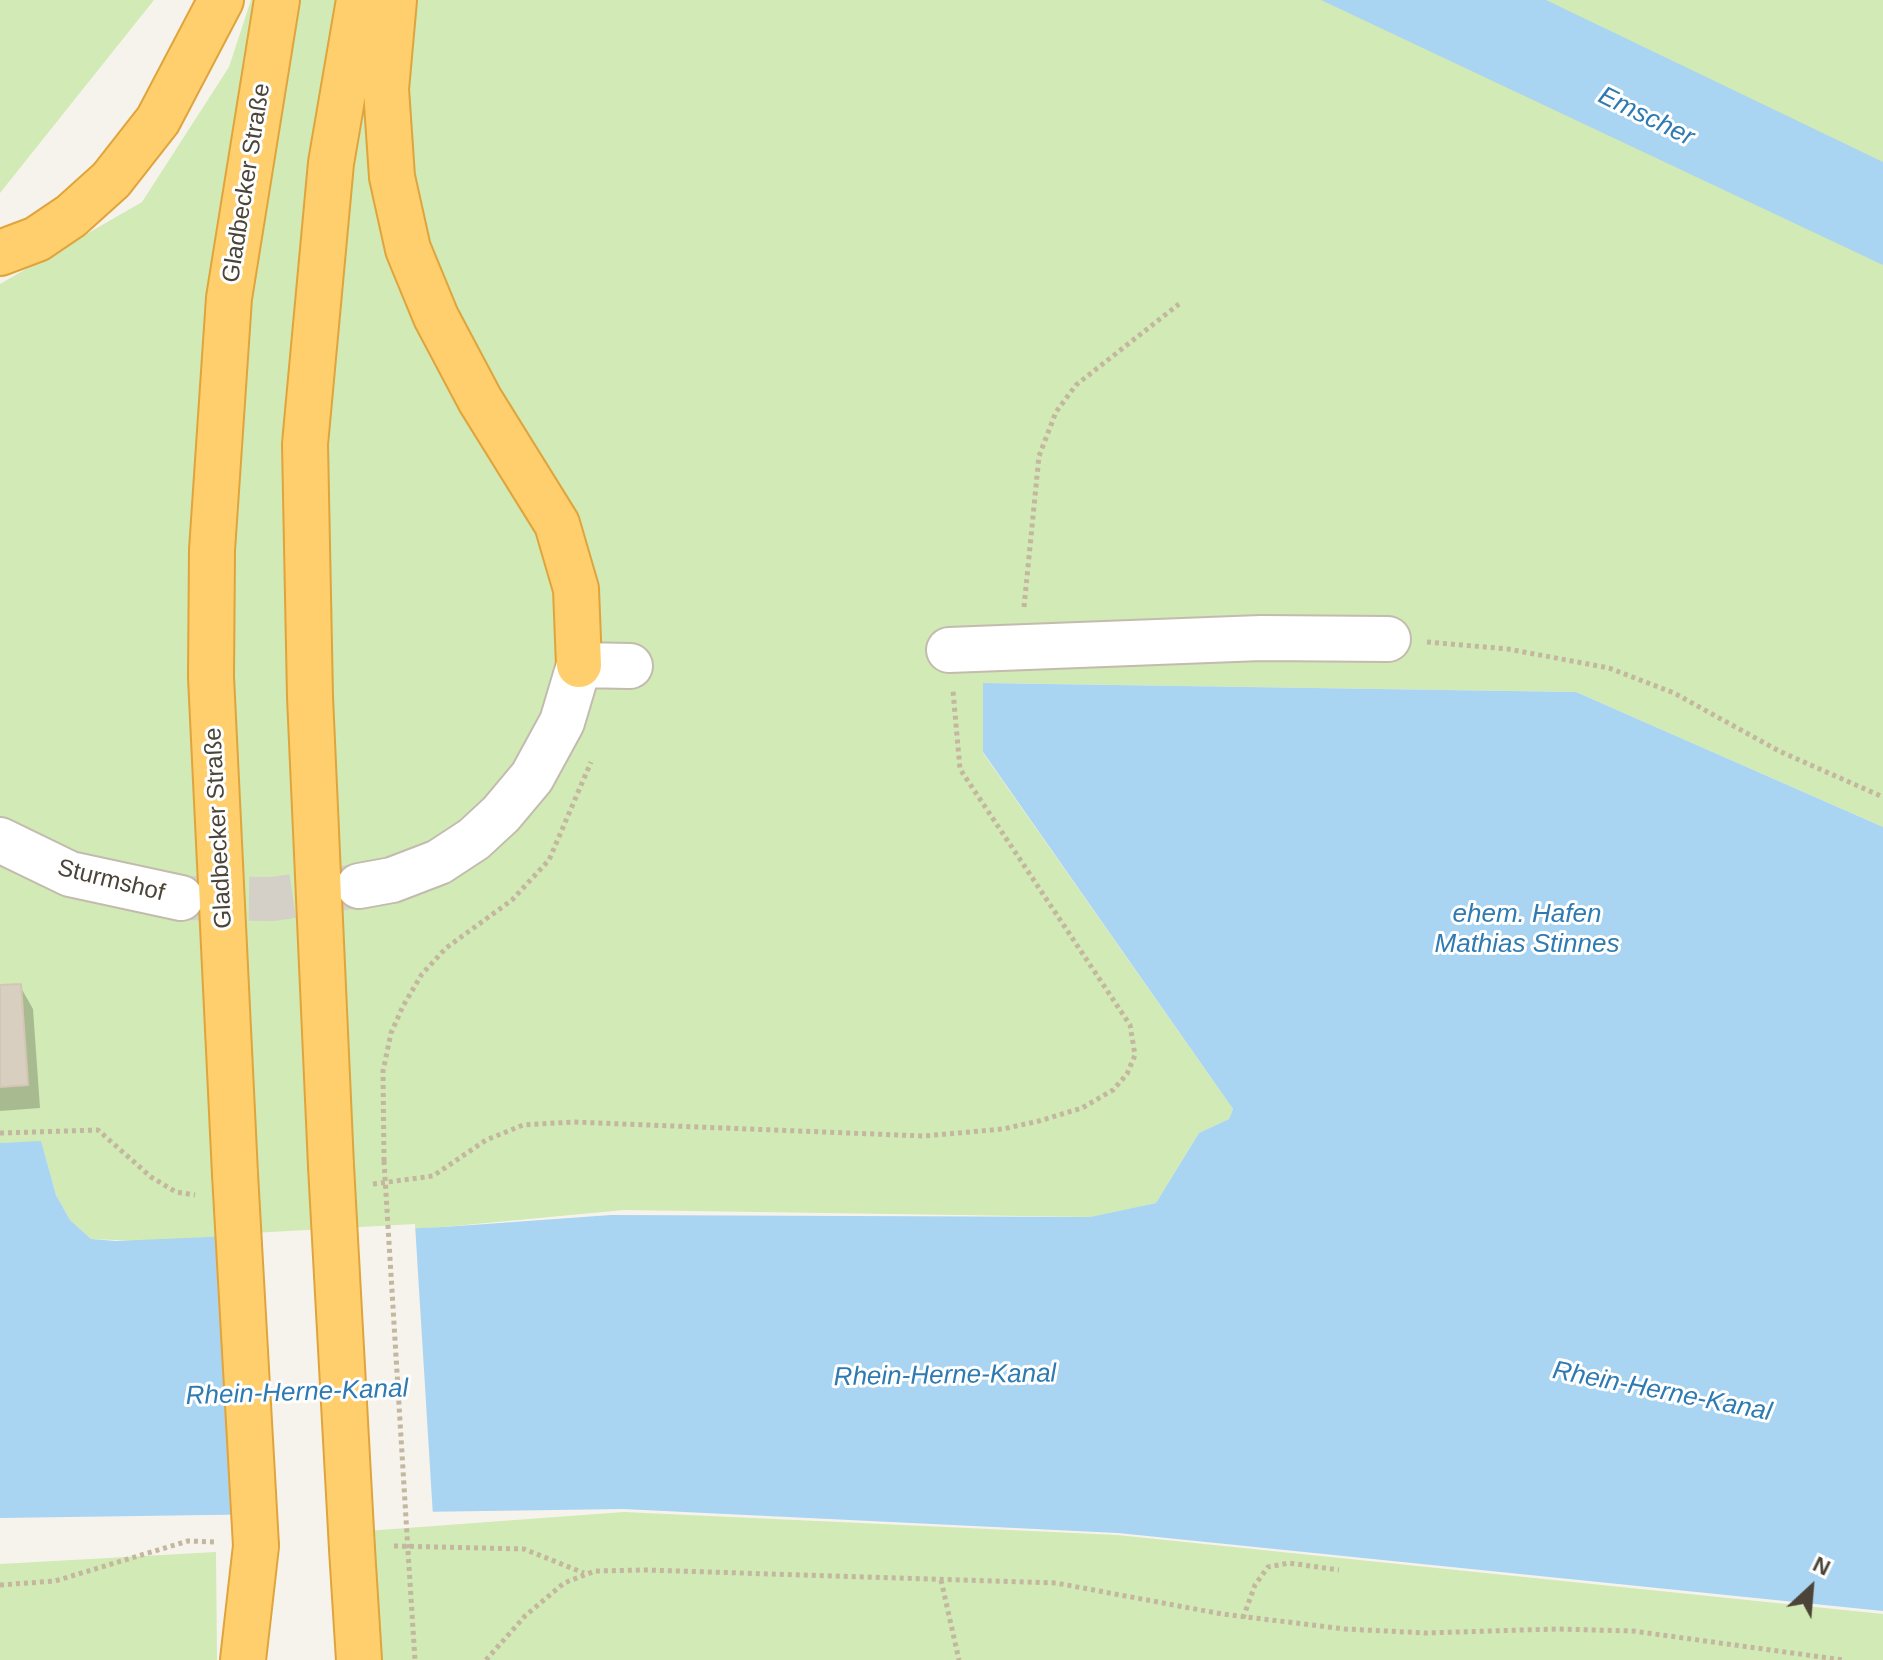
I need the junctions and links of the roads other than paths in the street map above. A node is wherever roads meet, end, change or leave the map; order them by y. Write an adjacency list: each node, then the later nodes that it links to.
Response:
1 (221, 0): 5 (highway)
2 (277, 0): 13 (highway, Gladbecker Straße, bridge)
3 (359, 0): 14 (highway, bridge)
4 (394, 0): 8 (highway)
5 (0, 253)
6 (1388, 639): 7 (street)
7 (949, 650)
8 (579, 665): 9 (street); 11 (street)
9 (630, 666)
10 (0, 840): 12 (street, Sturmshof)
11 (359, 886)
12 (181, 898)
13 (256, 1546): 15 (highway); 16 (highway, Gladbecker Straße)
14 (359, 1651)
15 (243, 1660)
16 (264, 1660)

